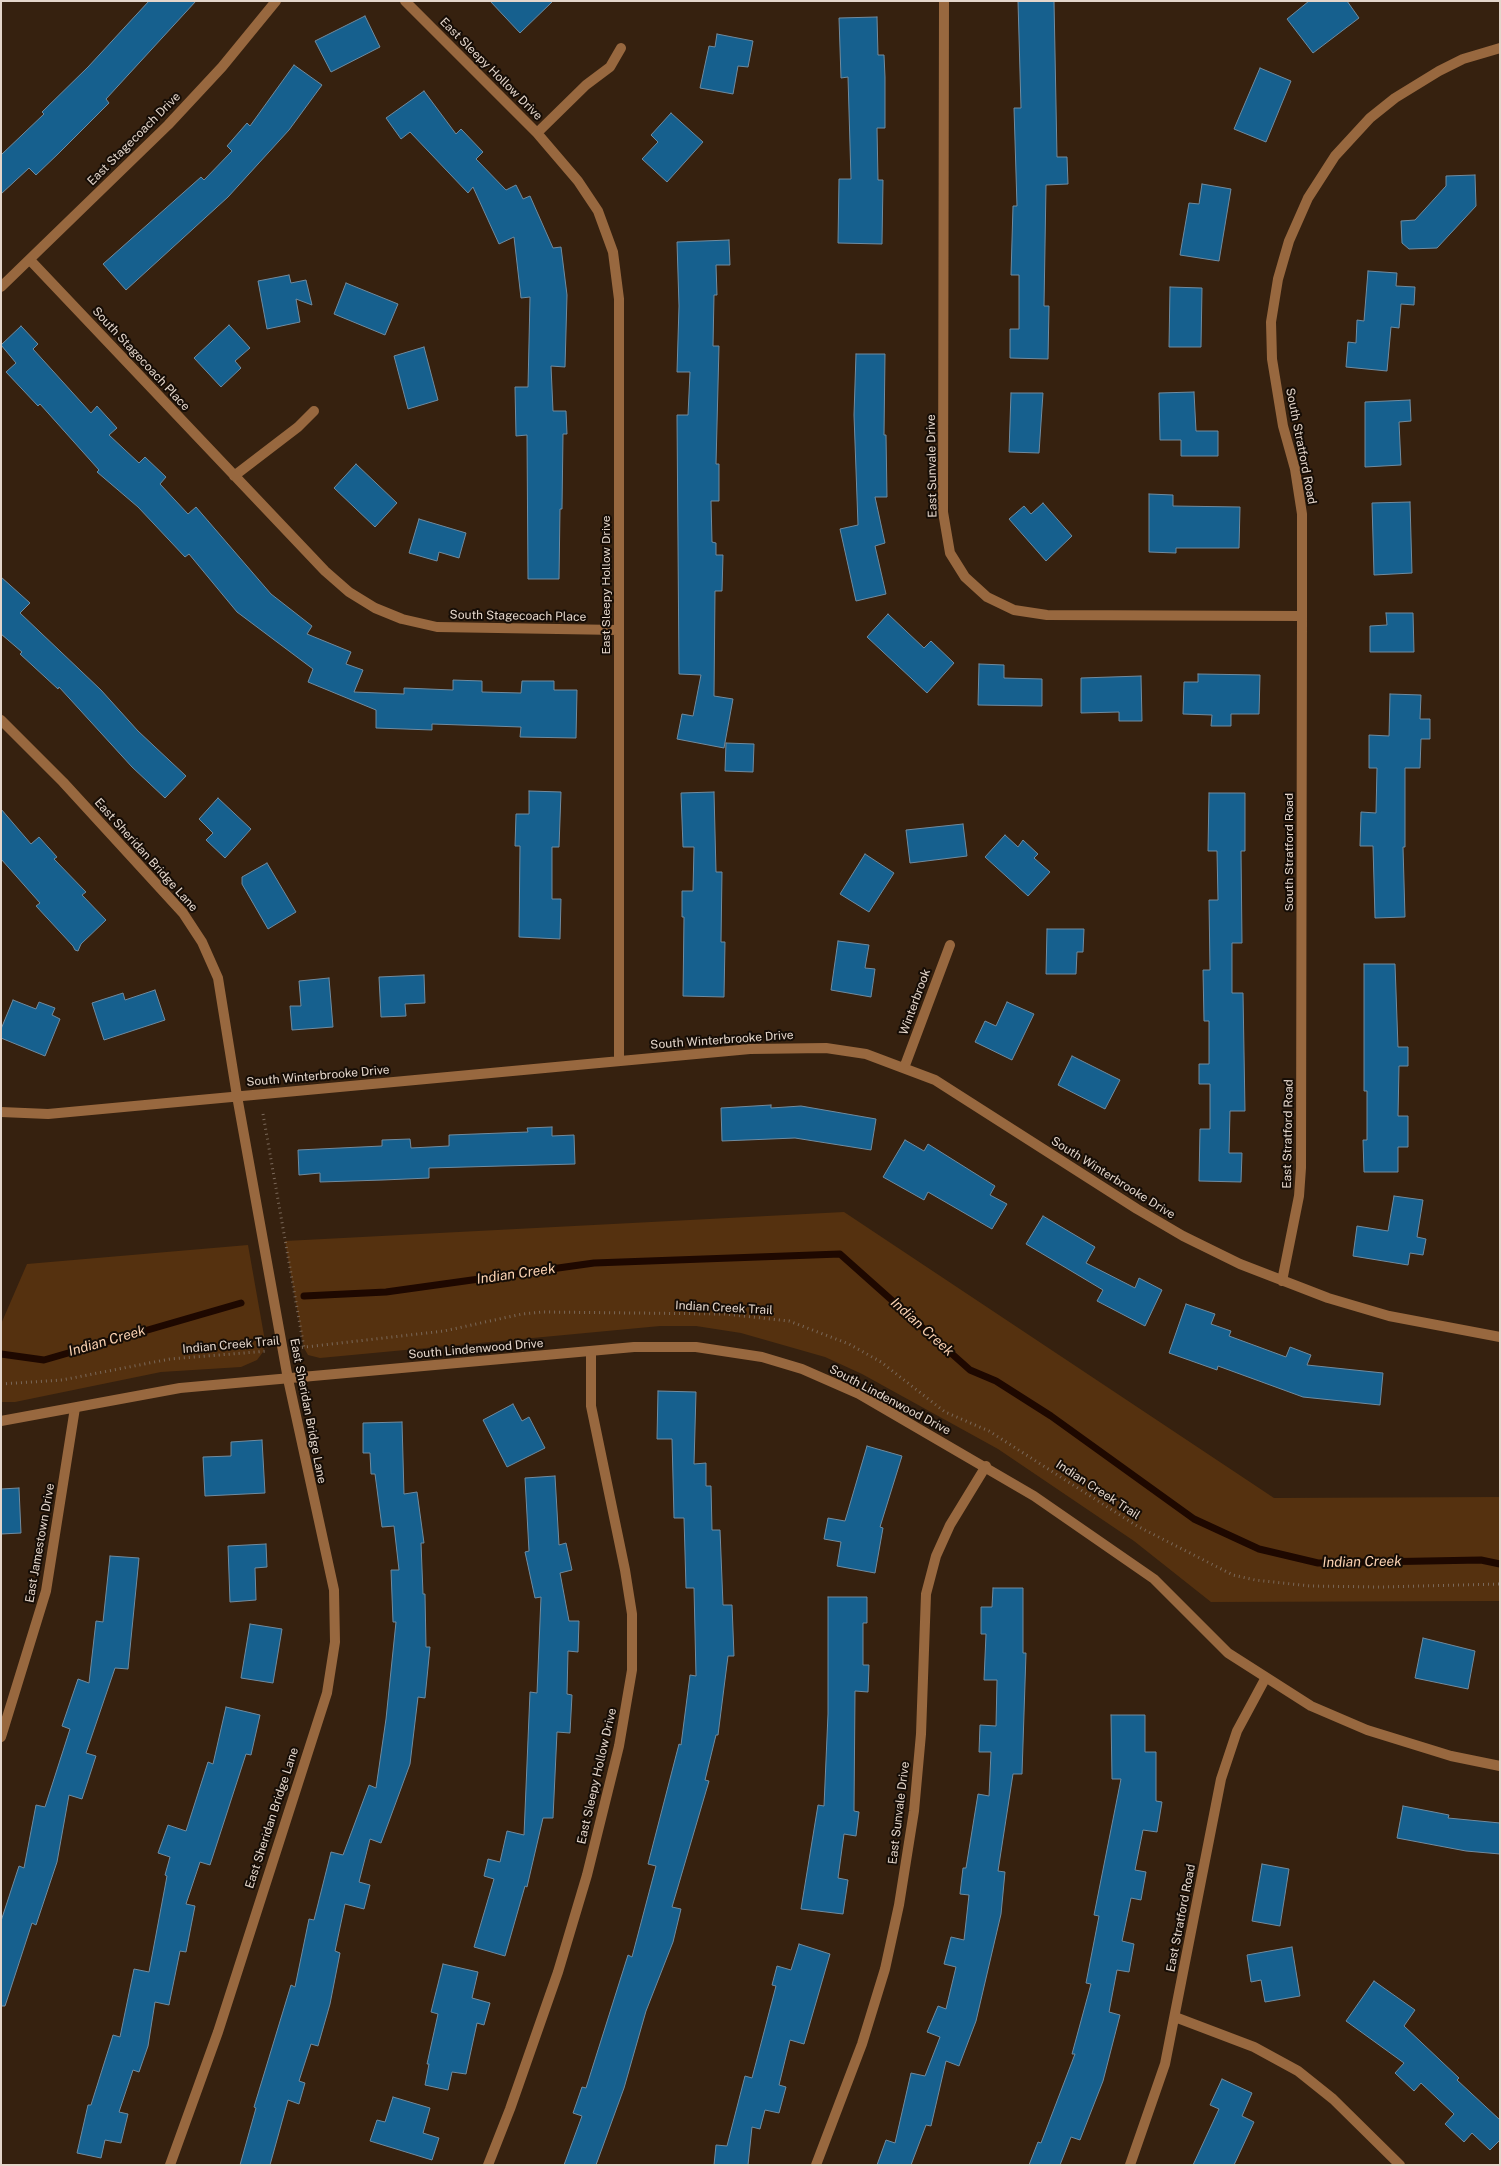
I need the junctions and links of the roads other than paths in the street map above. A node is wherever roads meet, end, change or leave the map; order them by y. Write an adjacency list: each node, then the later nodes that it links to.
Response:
1 (276, 1): 7 (street, East Stagecoach Drive)
2 (405, 1): 6 (street, East Sleepy Hollow Drive)
3 (944, 1): 11 (street, East Sunvale Drive)
4 (621, 48): 6 (street, East Sleepy Hollow Drive)
5 (1500, 48): 11 (street, South Stratford Road)
6 (537, 132): 12 (street, East Sleepy Hollow Drive)
7 (30, 260): 8 (street, East Stagecoach Drive); 10 (street, South Stagecoach Place)
8 (1, 287)
9 (314, 411): 10 (street)
10 (234, 476): 12 (street, South Stagecoach Place)
11 (1302, 616): 15 (street, South Stratford Road)
12 (618, 630): 16 (street, East Sleepy Hollow Drive)
13 (1, 720): 18 (street, East Sheridan Bridge Lane)
14 (950, 945): 17 (street, Winterbrook)
15 (1302, 986): 20 (street, East Stratford Road)
16 (619, 1061): 17 (street, South Winterbrooke Drive); 18 (street, South Winterbrooke Drive)
17 (904, 1068): 20 (street, South Winterbrooke Drive)
18 (237, 1096): 19 (street, South Winterbrooke Drive); 23 (street, East Sheridan Bridge Lane)
19 (1, 1112)
20 (1282, 1281): 21 (street, South Winterbrooke Drive)
21 (1500, 1337)
22 (591, 1351): 23 (street, South Lindenwood Drive); 26 (street, South Lindenwood Drive); 32 (street, East Sleepy Hollow Drive)
23 (288, 1379): 24 (street, South Lindenwood Drive); 31 (street, East Sheridan Bridge Lane)
24 (75, 1408): 25 (street, South Lindenwood Drive); 28 (street, East Jamestown Drive)
25 (1, 1421)
26 (986, 1466): 27 (street, South Lindenwood Drive); 33 (street, East Sunvale Drive)
27 (1265, 1679): 29 (street, South Lindenwood Drive); 30 (street, East Stratford Road)
28 (1, 1737)
29 (1500, 1766)
30 (1175, 2017): 34 (street, East Stratford Road); 35 (street)
31 (170, 2165)
32 (488, 2165)
33 (816, 2165)
34 (1130, 2165)
35 (1400, 2165)

